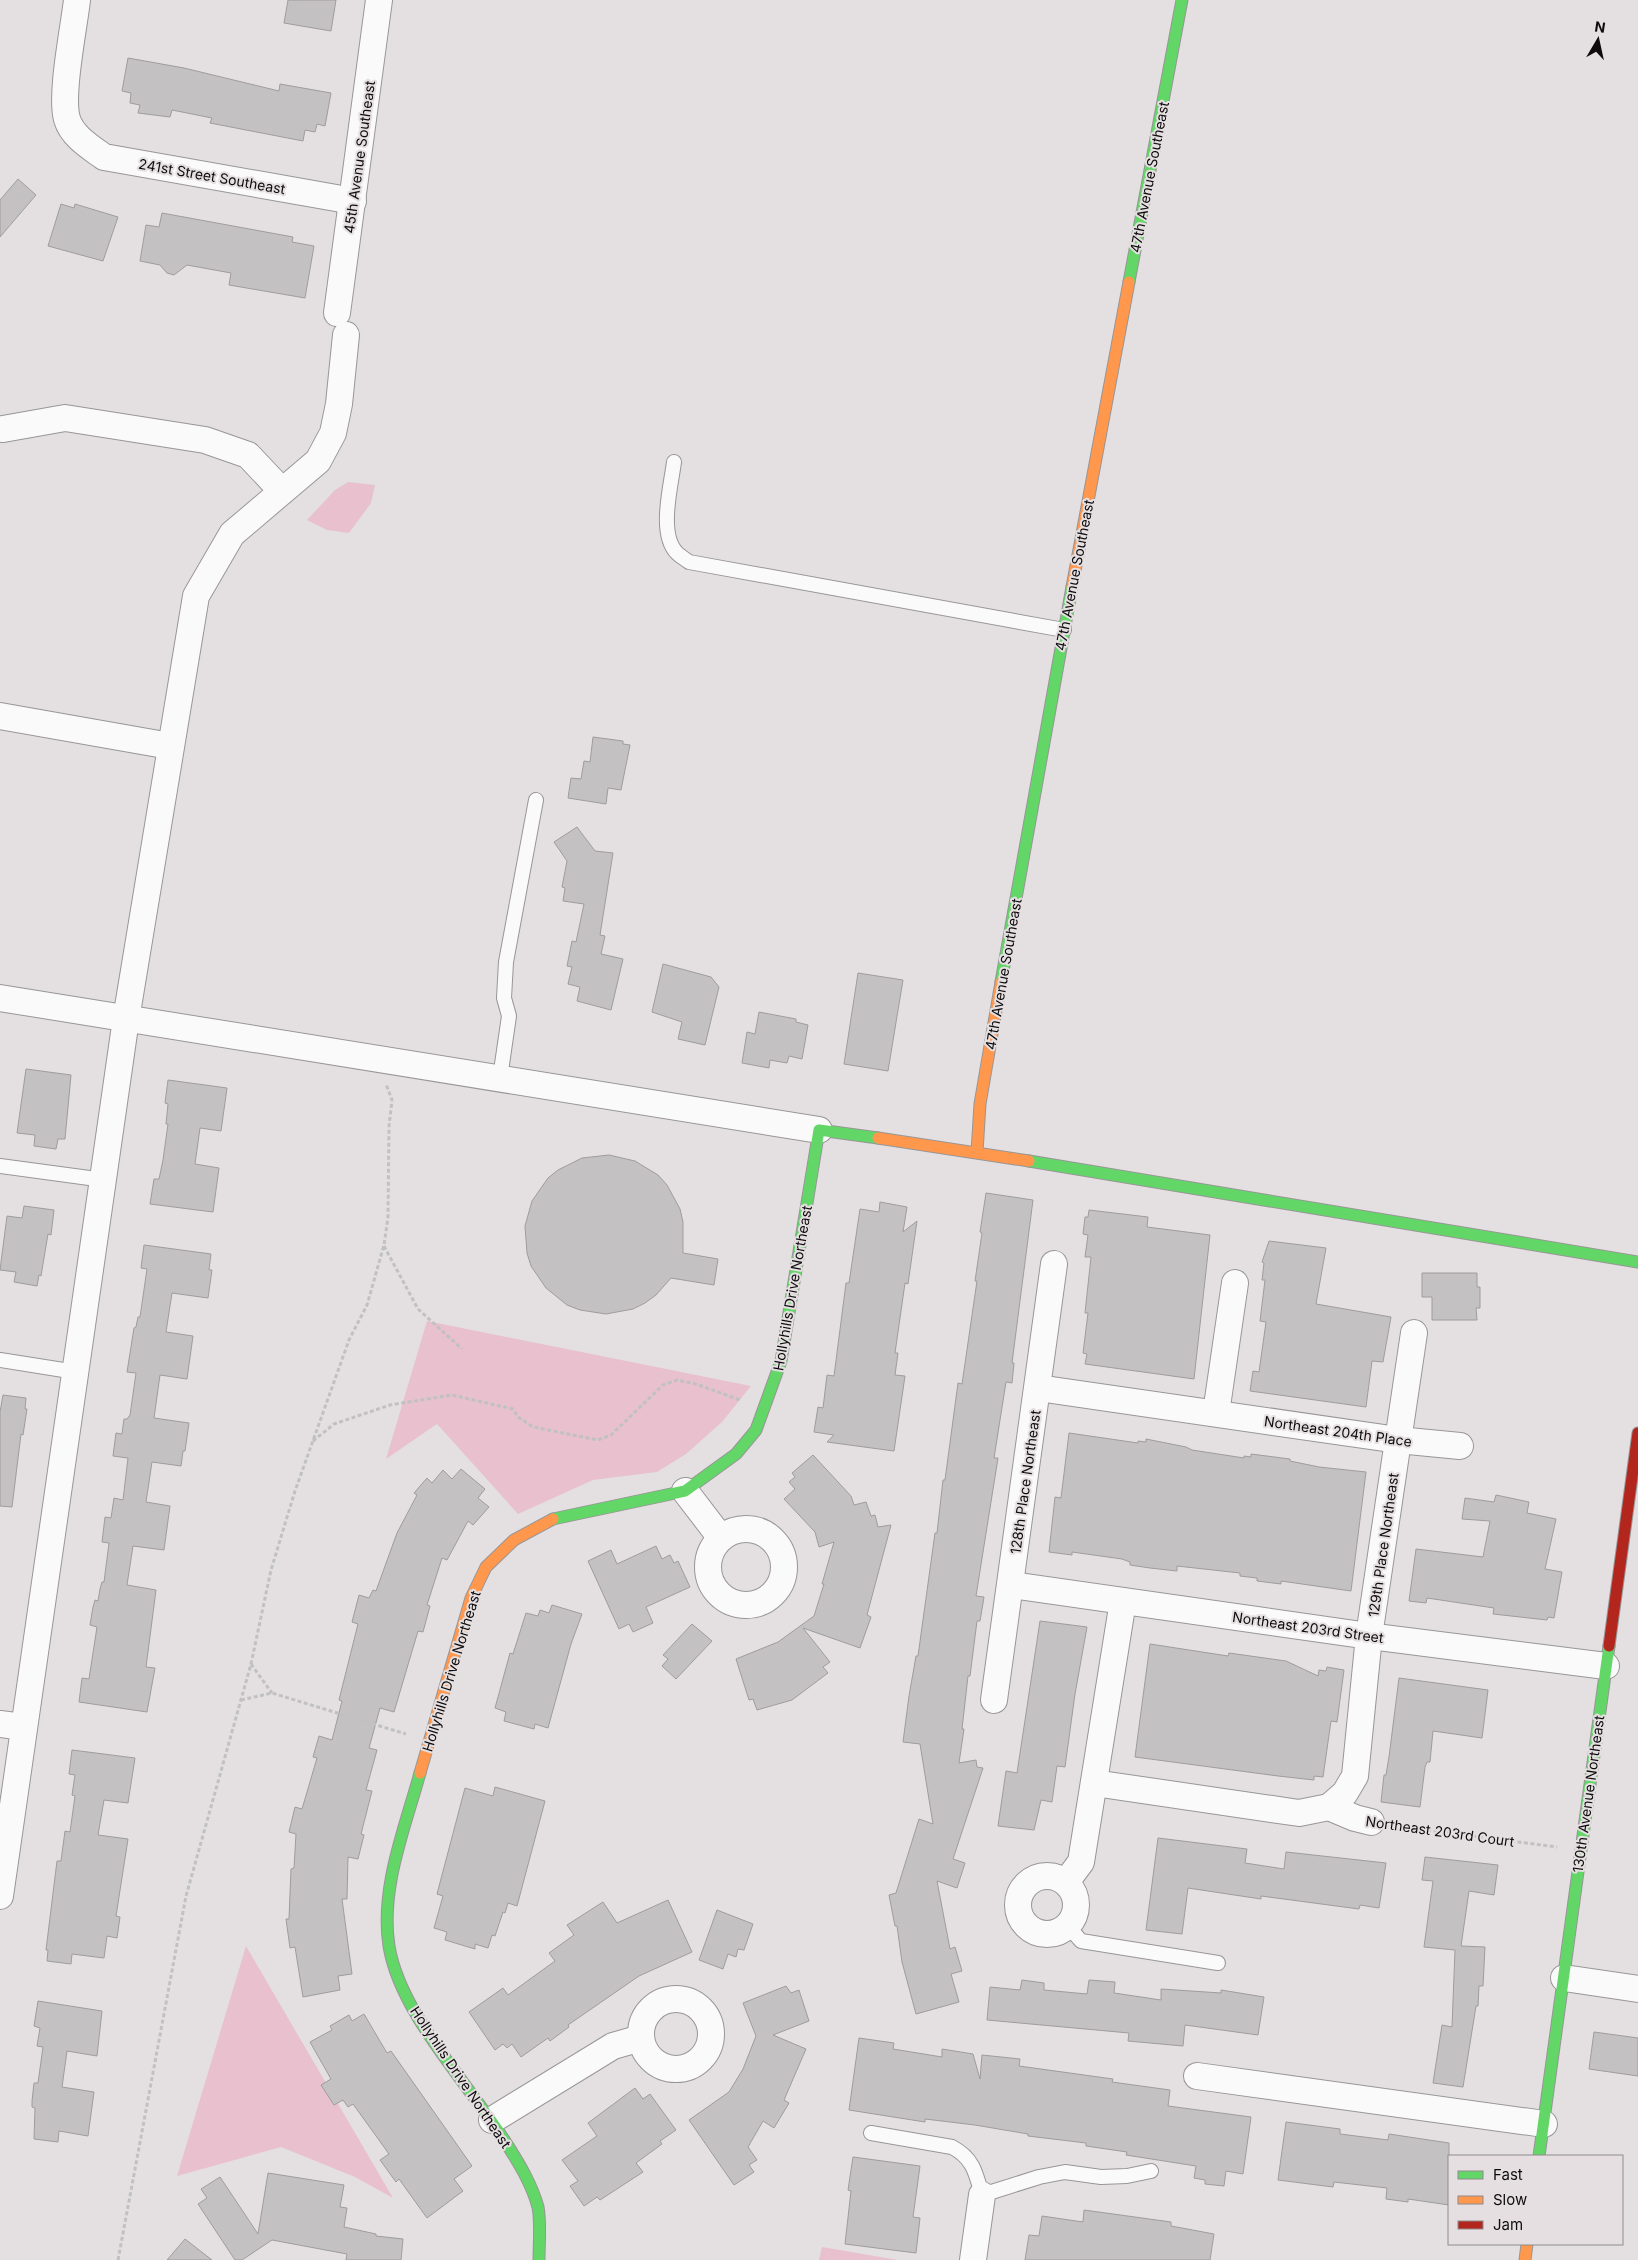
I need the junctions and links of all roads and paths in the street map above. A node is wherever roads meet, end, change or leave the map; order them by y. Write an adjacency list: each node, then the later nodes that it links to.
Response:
1 (77, 0): 4 (street, 241st Street Southeast)
2 (379, 0): 4 (street, 45th Avenue Southeast)
3 (1182, 0): 8 (street, 47th Avenue Southeast)
4 (353, 201): 7 (street, 45th Avenue Southeast)
5 (3, 429): 7 (street)
6 (674, 462): 8 (lane)
7 (282, 491): 10 (street, 45th Avenue Southeast)
8 (1064, 630): 17 (street, 47th Avenue Southeast)
9 (0, 716): 10 (street)
10 (170, 746): 13 (street, 45th Avenue Southeast)
11 (536, 800): 15 (lane)
12 (0, 998): 13 (street)
13 (126, 1018): 15 (street); 19 (street, 45th Avenue Southeast)
14 (383, 1075): 20 (path)
15 (500, 1078): 16 (street)
16 (819, 1130): 17 (street); 29 (street, Hollyhills Drive Northeast)
17 (977, 1152): 21 (street)
18 (0, 1166): 19 (lane)
19 (104, 1180): 27 (street, 45th Avenue Southeast)
20 (384, 1245): 25 (path); 33 (path)
21 (1638, 1262)
22 (1054, 1264): 28 (street, 128th Place Northeast)
23 (1235, 1283): 30 (street)
24 (1414, 1333): 32 (street, 129th Place Northeast)
25 (462, 1350)
26 (0, 1360): 27 (lane)
27 (76, 1372): 45 (street, 45th Avenue Southeast)
28 (1038, 1388): 30 (street, Northeast 204th Place); 37 (street, 128th Place Northeast)
29 (764, 1409): 33 (path); 35 (street, Hollyhills Drive Northeast)
30 (1216, 1413): 32 (street, Northeast 204th Place)
31 (1638, 1433): 41 (street, 130th Avenue Northeast)
32 (1398, 1440): 34 (street, Northeast 204th Place); 39 (street, 129th Place Northeast)
33 (312, 1441): 40 (path)
34 (1460, 1446)
35 (685, 1492): 36 (street); 46 (street, Hollyhills Drive Northeast)
36 (721, 1538)
37 (1011, 1585): 38 (street, Northeast 203rd Street); 44 (street, 128th Place Northeast)
38 (1123, 1601): 39 (street, Northeast 203rd Street); 47 (street)
39 (1370, 1636): 41 (street, Northeast 203rd Street); 48 (street, 129th Place Northeast)
40 (251, 1664): 42 (path); 43 (path)
41 (1606, 1666): 50 (street, 130th Avenue Northeast)
42 (272, 1693): 43 (path); 46 (path)
43 (241, 1700): 66 (path)
44 (994, 1700)
45 (12, 1726): 52 (street, 45th Avenue Southeast)
46 (430, 1741): 59 (street, Hollyhills Drive Northeast)
47 (1094, 1783): 48 (street); 51 (street)
48 (1329, 1807): 49 (street, Northeast 203rd Court)
49 (1372, 1822): 50 (path, Northeast 203rd Court)
50 (1580, 1850): 55 (street, 130th Avenue Northeast)
51 (1066, 1882): 53 (street); 53 (street)
52 (0, 1896)
53 (1068, 1926): 54 (lane)
54 (1218, 1963)
55 (1564, 1978): 56 (street); 60 (street, 130th Avenue Northeast)
56 (1638, 1989)
57 (641, 2038): 59 (street)
58 (1197, 2076): 60 (street)
59 (492, 2120): 67 (street, Hollyhills Drive Northeast)
60 (1544, 2124): 62 (street, 130th Avenue Northeast)
61 (872, 2133): 64 (lane)
62 (1539, 2155)
63 (1151, 2171): 64 (lane)
64 (982, 2194): 68 (street)
65 (1527, 2245): 69 (street)
66 (118, 2260)
67 (539, 2260)
68 (973, 2260)
69 (1525, 2260)

